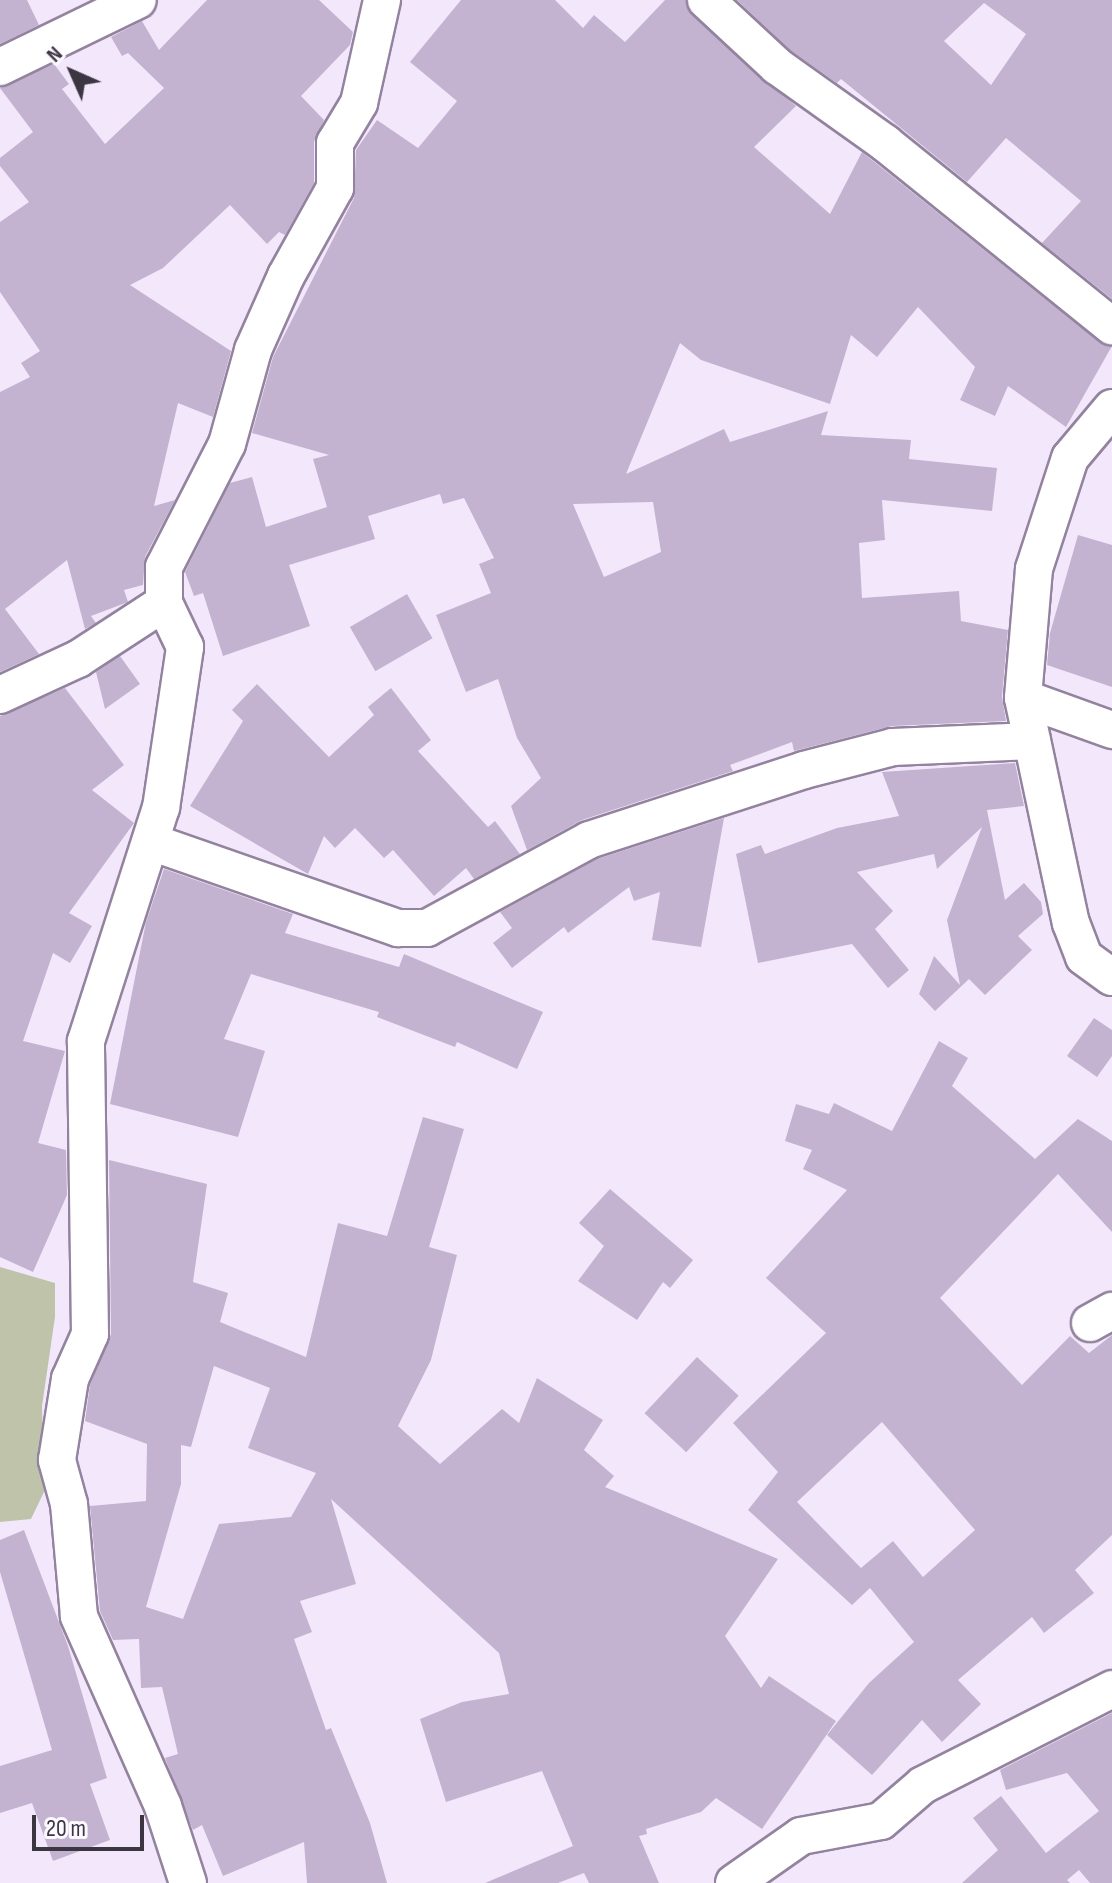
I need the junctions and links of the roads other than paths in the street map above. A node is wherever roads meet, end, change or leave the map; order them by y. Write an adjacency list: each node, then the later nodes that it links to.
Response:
1 (138, 0): 4 (street)
2 (382, 0): 7 (street)
3 (706, 0): 5 (street)
4 (0, 67)
5 (1112, 326)
6 (1112, 408): 9 (street)
7 (164, 603): 8 (street); 12 (street)
8 (0, 695)
9 (1023, 698): 10 (street); 11 (street)
10 (1112, 730)
11 (1032, 741): 12 (street); 13 (street)
12 (151, 842): 15 (street)
13 (1112, 977)
14 (1112, 1689): 16 (street)
15 (188, 1883)
16 (734, 1883)

